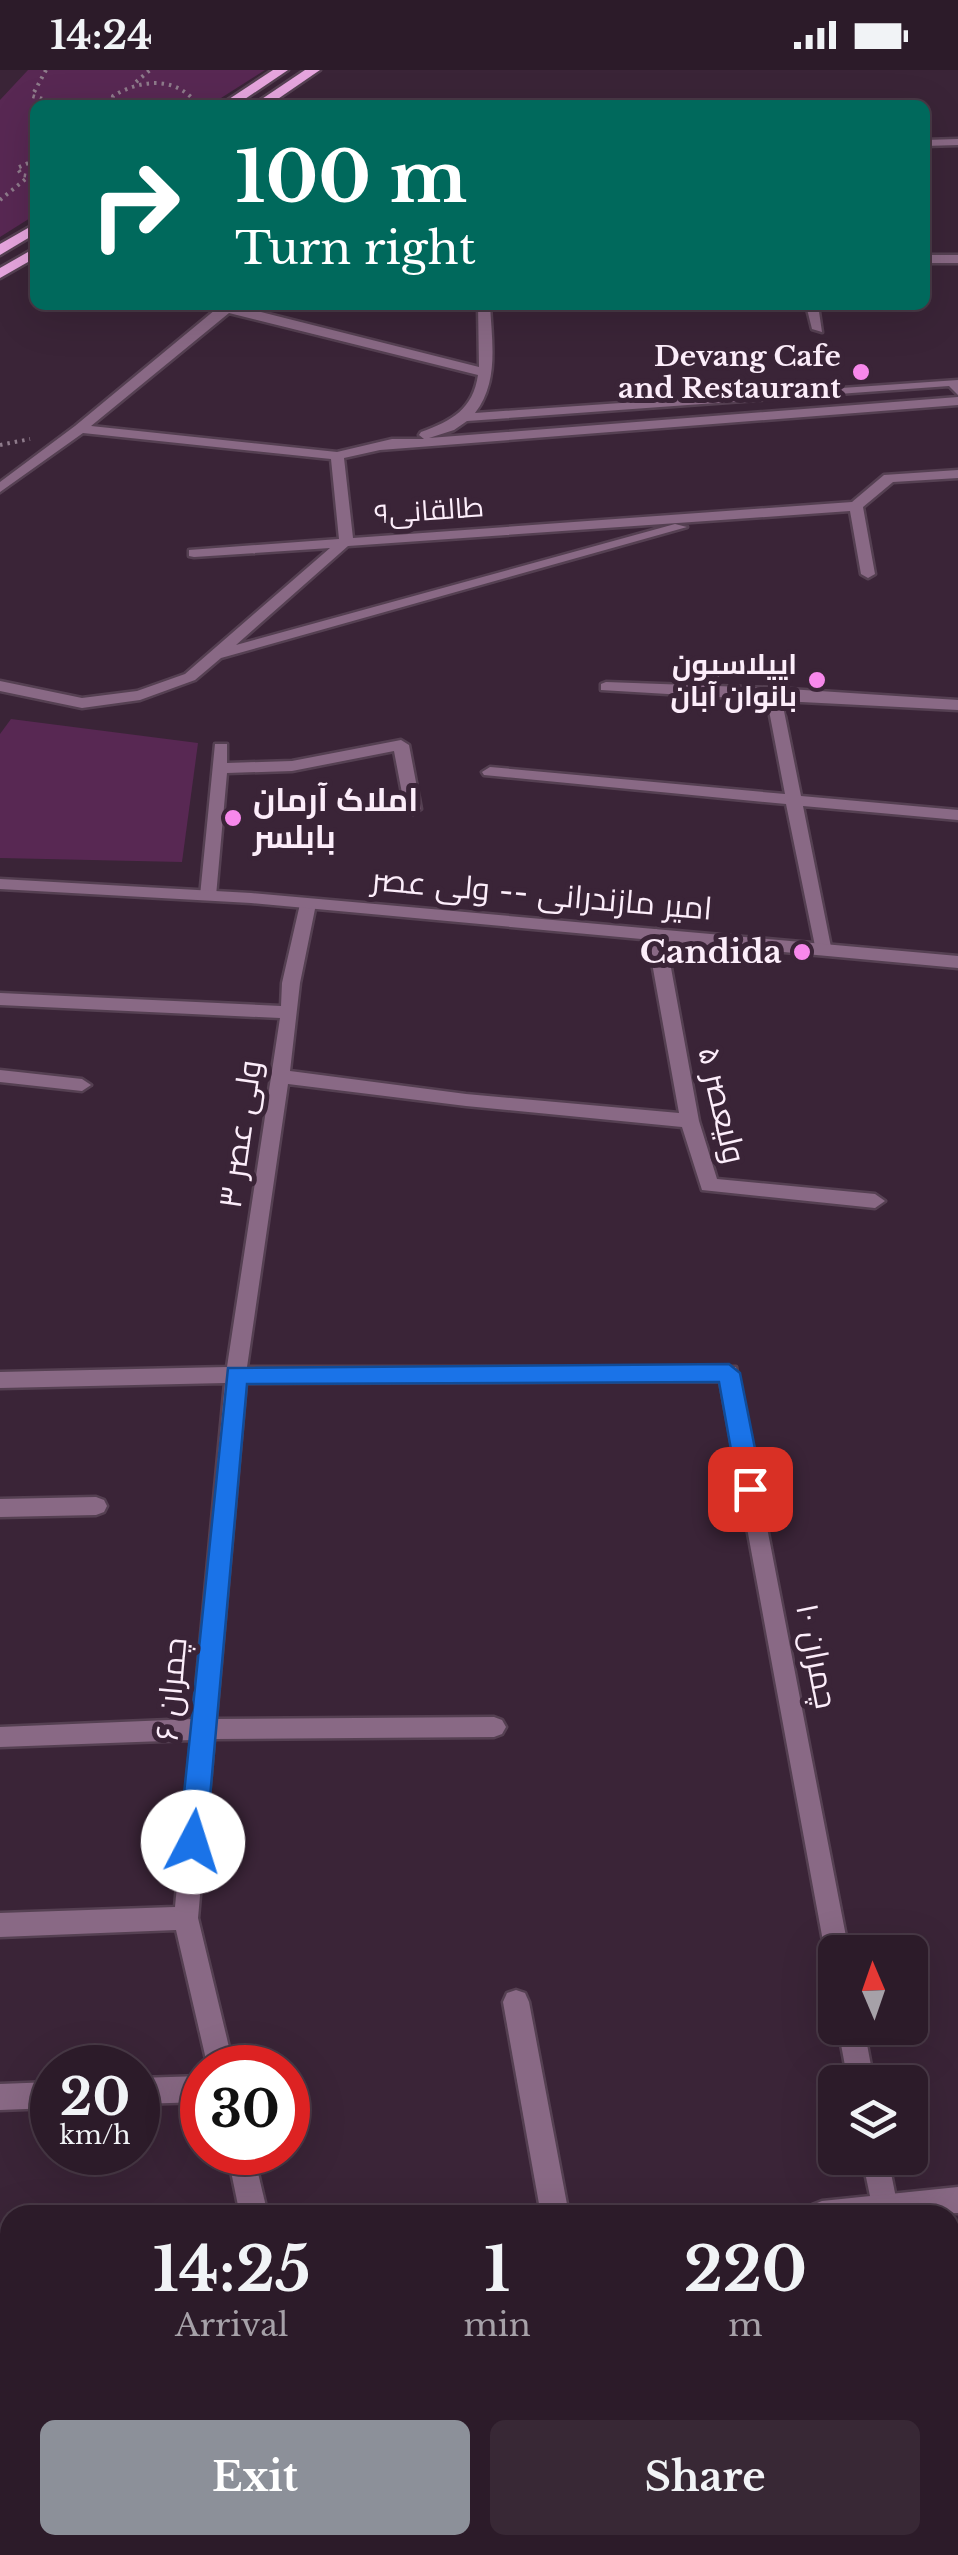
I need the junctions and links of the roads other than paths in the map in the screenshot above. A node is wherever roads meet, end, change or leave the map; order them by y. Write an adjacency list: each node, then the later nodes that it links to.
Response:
1 (282, 70): 3 (main road)
2 (314, 70): 4 (main road)
3 (235, 100)
4 (268, 100)
5 (958, 142): 6 (street)
6 (930, 143)
7 (30, 231): 8 (main road)
8 (0, 251)
9 (30, 255): 12 (main road)
10 (930, 259): 11 (street)
11 (958, 259)
12 (0, 274)
13 (223, 310): 22 (street)
14 (239, 310): 18 (street)
15 (484, 310): 18 (street)
16 (813, 310): 17 (street)
17 (818, 329)
18 (487, 373): 21 (street)
19 (958, 391): 21 (street)
20 (958, 402): 23 (street)
21 (468, 416): 23 (street)
22 (80, 429): 24 (street); 26 (street)
23 (380, 446): 24 (street)
24 (337, 456): 29 (street)
25 (958, 474): 27 (street)
26 (0, 488)
27 (856, 506): 28 (street, طالقانی۹); 31 (street)
28 (724, 515): 29 (street, طالقانی۹); 32 (street)
29 (346, 541): 30 (street); 32 (street, طالقانی۹)
30 (194, 553)
31 (868, 574)
32 (215, 656): 34 (street, طالقانی۹)
33 (606, 687): 35 (street)
34 (1, 689)
35 (773, 693): 36 (street); 40 (street)
36 (958, 705)
37 (221, 747): 38 (street)
38 (219, 768): 41 (street); 44 (street)
39 (490, 772): 40 (street)
40 (794, 800): 42 (street); 47 (street)
41 (412, 809)
42 (958, 815)
43 (0, 884): 44 (street, امیر مازندرانی -- ولی عصر)
44 (208, 896): 45 (street, امیر مازندرانی -- ولی عصر)
45 (308, 904): 46 (street, امیر مازندرانی -- ولی عصر); 50 (street, ولی عصر ۳)
46 (656, 935): 47 (street, امیر مازندرانی -- ولی عصر); 54 (street, ولیعصر ۵)
47 (822, 948): 48 (street, امیر مازندرانی -- ولی عصر)
48 (958, 962)
49 (0, 999): 50 (street)
50 (290, 1012): 52 (street, ولی عصر ۳)
51 (0, 1076): 53 (street)
52 (278, 1076): 54 (street); 56 (street, ولی عصر ۳)
53 (82, 1085)
54 (690, 1121): 55 (street, ولیعصر ۵)
55 (875, 1201)
56 (236, 1375): 57 (street); 61 (street, چمران ۶); 65 (street, چمران ۱۰)
57 (0, 1380)
58 (96, 1506): 59 (street)
59 (0, 1508)
60 (494, 1726): 61 (street)
61 (202, 1729): 62 (street); 63 (street, چمران ۶)
62 (0, 1736)
63 (186, 1918): 64 (street); 67 (street, چمران ۶)
64 (0, 1925)
65 (834, 1935)
66 (516, 2002): 74 (street)
67 (215, 2045)
68 (30, 2095): 69 (street)
69 (0, 2096)
70 (245, 2175): 73 (street)
71 (879, 2175): 75 (street)
72 (958, 2200): 76 (street)
73 (252, 2205)
74 (553, 2205)
75 (884, 2205)
76 (912, 2205)

